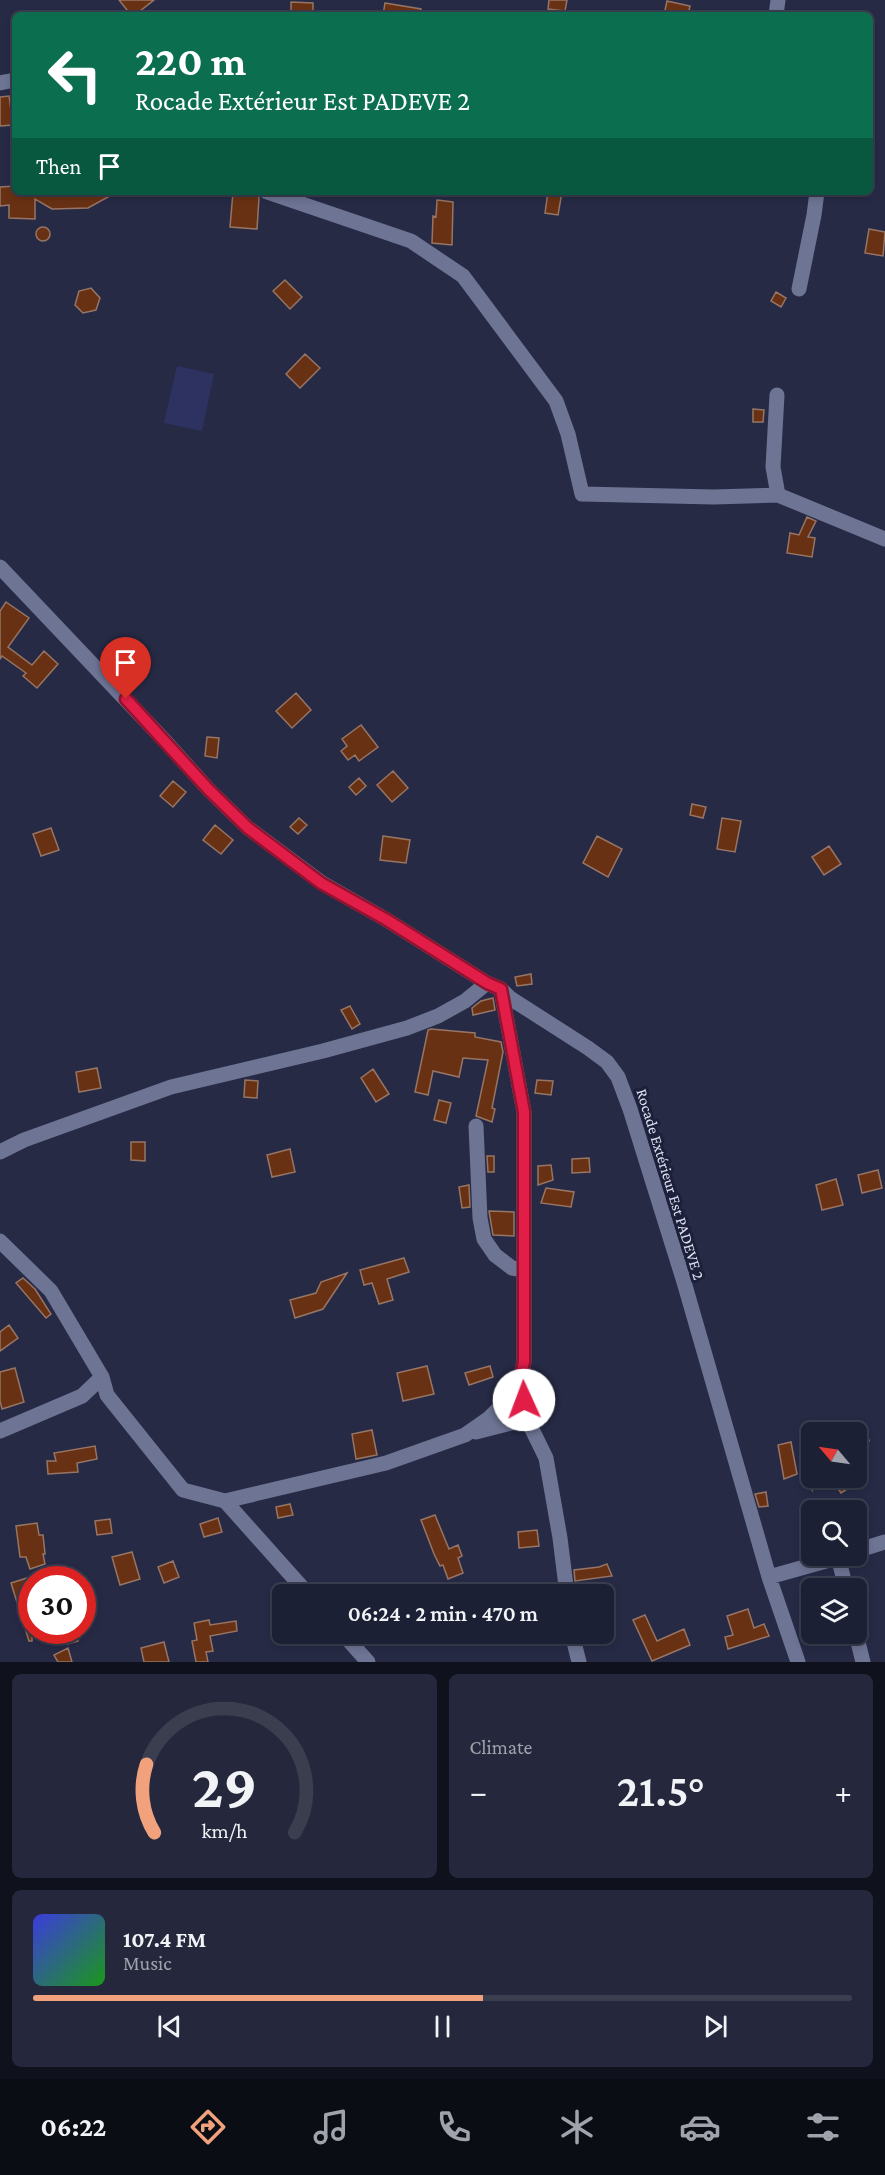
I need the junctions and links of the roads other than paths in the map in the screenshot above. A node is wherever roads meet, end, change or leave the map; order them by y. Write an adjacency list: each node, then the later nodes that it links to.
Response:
1 (276, 195): 5 (street)
2 (817, 195): 3 (street)
3 (799, 289)
4 (777, 395): 5 (street)
5 (778, 495): 6 (street)
6 (885, 539)
7 (0, 567): 8 (street, Rocade Extérieur Est PADEVE 2)
8 (494, 986): 10 (street); 12 (street); 22 (street, Rocade Extérieur Est PADEVE 2)
9 (477, 1126): 12 (street)
10 (0, 1152)
11 (0, 1241): 13 (street)
12 (524, 1270): 14 (street)
13 (102, 1377): 16 (street); 18 (street)
14 (520, 1380): 15 (street); 17 (street)
15 (527, 1419): 17 (street); 24 (street)
16 (0, 1431)
17 (465, 1435): 18 (street)
18 (225, 1501): 23 (street)
19 (885, 1542): 20 (street)
20 (867, 1548)
21 (807, 1566): 22 (street)
22 (769, 1577): 30 (street, Rocade Extérieur Est PADEVE 2)
23 (299, 1584)
24 (566, 1584)
25 (352, 1644): 28 (street)
26 (574, 1644): 29 (street)
27 (858, 1644): 31 (street)
28 (368, 1662)
29 (579, 1662)
30 (798, 1662)
31 (863, 1662)

